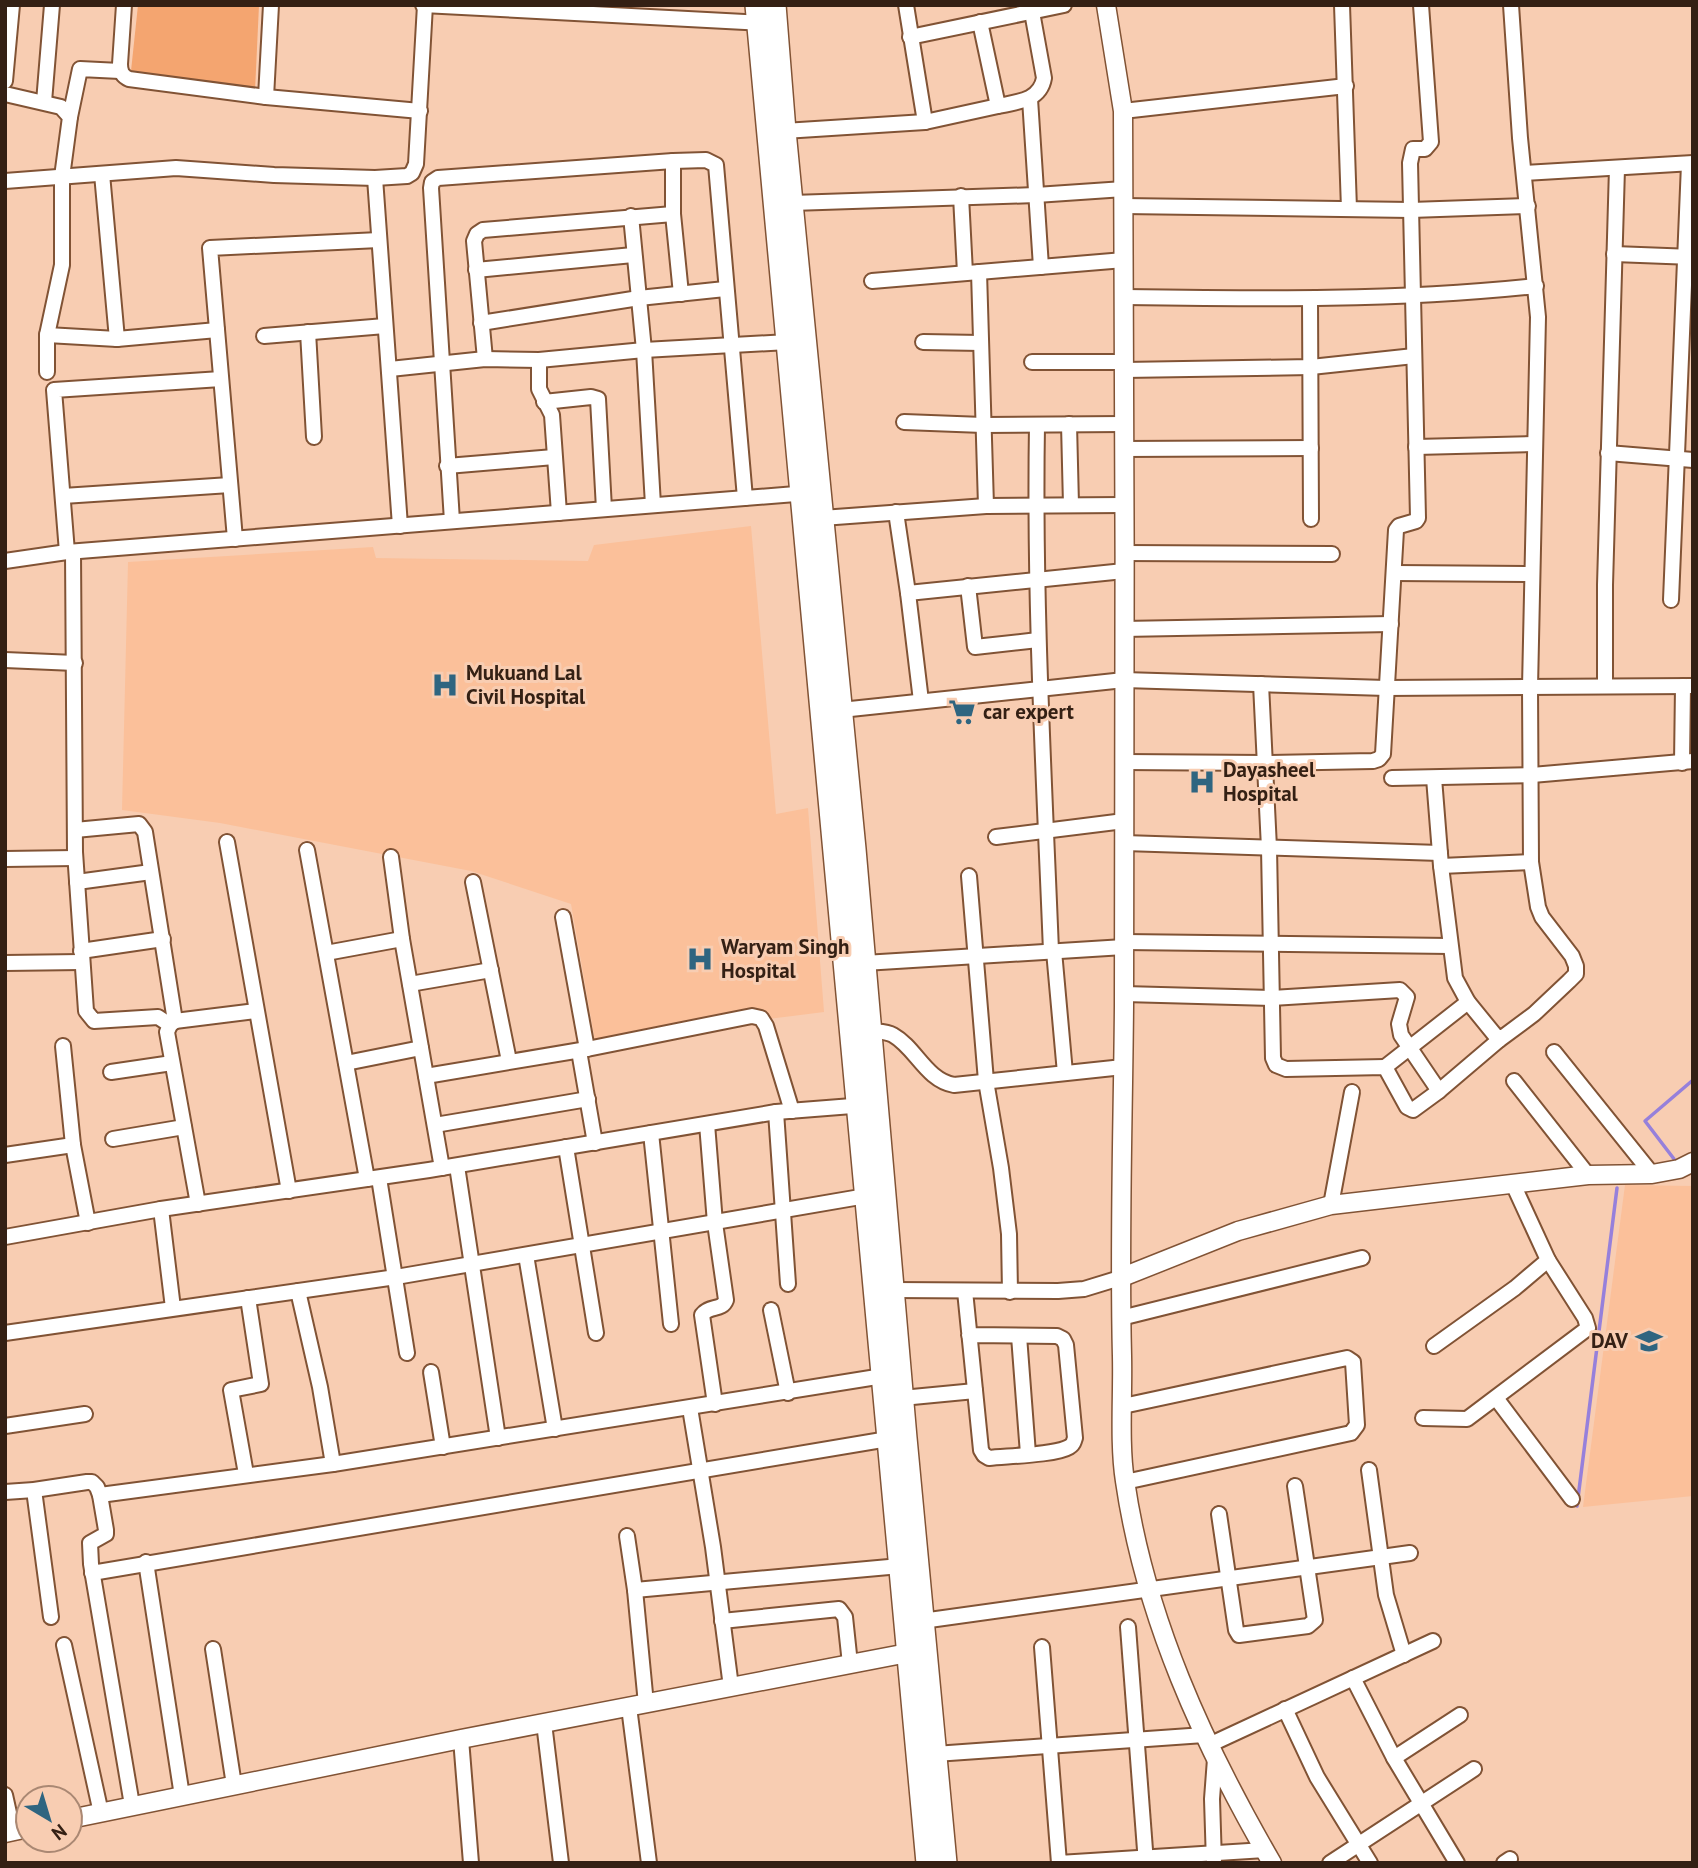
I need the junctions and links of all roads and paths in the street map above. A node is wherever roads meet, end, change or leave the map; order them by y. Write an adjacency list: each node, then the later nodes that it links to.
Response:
1 (12, 5): 18 (street)
2 (52, 5): 23 (street)
3 (124, 5): 17 (street)
4 (271, 5): 21 (street)
5 (424, 5): 12 (street); 25 (street)
6 (906, 5): 16 (street)
7 (1064, 5): 13 (street)
8 (1106, 5): 26 (street)
9 (1342, 5): 19 (street)
10 (1421, 5): 44 (street)
11 (1511, 5): 33 (street)
12 (521, 8): 14 (street)
13 (1032, 12): 15 (street); 22 (street)
14 (767, 14): 29 (main road); 70 (main road)
15 (980, 22): 16 (street); 24 (street)
16 (910, 37): 28 (street)
17 (120, 71): 21 (street); 27 (street)
18 (5, 81)
19 (1346, 86): 26 (street); 43 (street)
20 (5, 94): 23 (street)
21 (266, 97): 25 (street)
22 (1030, 99): 24 (street); 38 (street)
23 (44, 102): 27 (street)
24 (998, 106): 28 (street)
25 (420, 111): 36 (street)
26 (1123, 111): 40 (street)
27 (70, 117): 35 (street)
28 (925, 122): 29 (street)
29 (784, 131): 41 (main road)
30 (673, 161): 45 (street); 57 (street); 79 (street)
31 (1691, 163): 32 (street); 50 (street)
32 (1617, 168): 33 (street); 48 (street)
33 (1524, 173): 42 (street)
34 (102, 174): 35 (street); 36 (street); 69 (street)
35 (62, 177): 37 (street); 67 (street)
36 (376, 178): 47 (street)
37 (5, 181)
38 (1036, 195): 39 (street); 40 (street); 52 (street)
39 (961, 196): 41 (street); 54 (street)
40 (1124, 198): 43 (street); 51 (street)
41 (792, 203): 102 (main road)
42 (1528, 206): 44 (street); 56 (street)
43 (1349, 209): 44 (street)
44 (1411, 210): 59 (street)
45 (673, 214): 46 (street); 58 (street)
46 (631, 216): 49 (street); 53 (street)
47 (379, 240): 64 (street); 65 (street)
48 (1614, 254): 50 (street); 96 (street)
49 (634, 255): 53 (street); 61 (street)
50 (1689, 257): 98 (street)
51 (1124, 260): 52 (street); 60 (street)
52 (1041, 267): 54 (street)
53 (476, 270): 63 (street)
54 (972, 273): 55 (street); 72 (street)
55 (872, 281)
56 (1535, 286): 59 (street); 92 (street)
57 (725, 289): 58 (street); 73 (street)
58 (681, 293): 61 (street)
59 (1412, 296): 62 (street); 75 (street)
60 (1123, 297): 62 (street); 80 (street)
61 (639, 298): 63 (street); 74 (street)
62 (1310, 299): 81 (street)
63 (481, 323): 76 (street)
64 (385, 326): 66 (street); 82 (street)
65 (217, 330): 69 (street); 84 (street)
66 (308, 332): 68 (street); 91 (street)
67 (47, 335): 69 (street); 83 (street)
68 (264, 336)
69 (117, 339)
70 (788, 342): 73 (street); 102 (main road)
71 (923, 342): 72 (street)
72 (981, 344): 89 (street)
73 (732, 346): 74 (street); 104 (street)
74 (644, 350): 77 (street); 105 (street)
75 (1414, 356): 81 (street); 93 (street)
76 (485, 359): 77 (street); 79 (street)
77 (539, 360): 85 (street)
78 (1032, 362): 80 (street)
79 (442, 364): 82 (street); 100 (street)
80 (1124, 366): 81 (street); 88 (street)
81 (1311, 367): 94 (street)
82 (390, 369): 116 (street)
83 (47, 372)
84 (221, 379): 101 (street); 103 (street)
85 (544, 402): 97 (street); 110 (street)
86 (904, 422): 89 (street)
87 (1069, 424): 88 (street); 90 (street); 107 (street)
88 (1124, 424): 95 (street)
89 (983, 425): 90 (street); 109 (street)
90 (1037, 425): 106 (street)
91 (314, 437)
92 (1535, 444): 93 (street); 123 (street)
93 (1416, 447): 122 (street)
94 (1311, 448): 95 (street); 114 (street)
95 (1123, 449): 108 (street)
96 (1608, 453): 98 (street); 135 (street)
97 (554, 457): 100 (street); 112 (street)
98 (1677, 460): 99 (street); 127 (street)
99 (1693, 460)
100 (447, 466): 115 (street)
101 (230, 485): 103 (street); 117 (street)
102 (811, 493): 104 (street); 113 (main road); 204 (main road)
103 (63, 496): 118 (street)
104 (744, 498): 105 (street)
105 (653, 505): 110 (street)
106 (1035, 505): 107 (street); 109 (street); 124 (street)
107 (1071, 505): 108 (street)
108 (1124, 505): 121 (street)
109 (986, 506): 111 (street)
110 (604, 509): 112 (street)
111 (896, 512): 113 (street); 126 (street)
112 (559, 513): 115 (street)
113 (822, 518): 141 (main road)
114 (1311, 519)
115 (452, 521): 116 (street)
116 (400, 526): 117 (street)
117 (234, 539): 118 (street)
118 (70, 552): 120 (street); 132 (street)
119 (1332, 554): 121 (street)
120 (5, 561)
121 (1124, 562): 124 (street); 129 (street)
122 (1395, 573): 123 (street); 128 (street)
123 (1532, 573): 137 (street)
124 (1037, 580): 125 (street); 130 (street)
125 (968, 586): 126 (street); 130 (street)
126 (908, 593): 140 (street)
127 (1671, 600)
128 (1391, 624): 129 (street); 138 (street)
129 (1123, 629): 133 (street)
130 (1038, 640): 139 (street)
131 (5, 660): 132 (street)
132 (75, 663): 149 (street)
133 (1124, 680): 134 (street); 139 (street); 142 (street)
134 (1262, 684): 138 (street); 144 (street)
135 (1605, 685): 136 (street); 137 (street)
136 (1688, 686): 143 (street)
137 (1530, 687): 138 (street); 145 (street)
138 (1386, 688): 144 (street)
139 (1039, 689): 140 (street); 150 (street)
140 (921, 701): 141 (street)
141 (841, 710): 176 (main road)
142 (1124, 762): 144 (street); 148 (street)
143 (1688, 762): 145 (street)
144 (1265, 763): 154 (street)
145 (1532, 775): 147 (street); 160 (street)
146 (1392, 778): 147 (street)
147 (1434, 778): 159 (street)
148 (1124, 821): 150 (street); 153 (street)
149 (75, 830): 157 (street); 161 (street)
150 (1046, 831): 151 (street); 171 (street)
151 (996, 837)
152 (226, 842): 182 (street)
153 (1124, 843): 154 (street); 168 (street)
154 (1269, 848): 159 (street); 169 (street)
155 (307, 850): 172 (street)
156 (391, 857): 167 (street)
157 (75, 858): 158 (street); 163 (street)
158 (5, 859)
159 (1441, 859): 160 (street); 170 (street)
160 (1531, 862): 185 (street)
161 (150, 872): 163 (street); 166 (street)
162 (969, 876): 174 (street)
163 (77, 882): 173 (street)
164 (474, 882): 177 (street)
165 (563, 917): 189 (street)
166 (163, 939): 173 (street); 183 (street)
167 (402, 939): 172 (street); 178 (street)
168 (1124, 944): 169 (street); 171 (street); 179 (street)
169 (1271, 945): 170 (street); 180 (street)
170 (1450, 946): 181 (street)
171 (1053, 951): 174 (street); 197 (street)
172 (326, 953): 193 (street)
173 (81, 956): 175 (street); 183 (street)
174 (976, 956): 176 (street); 199 (street)
175 (5, 963)
176 (864, 963): 184 (main road)
177 (491, 970): 178 (street); 191 (street)
178 (410, 984): 187 (street)
179 (1124, 994): 180 (street); 194 (street)
180 (1272, 998): 188 (street); 195 (street)
181 (1468, 1002): 185 (street); 188 (street)
182 (256, 1011): 183 (street); 223 (street)
183 (172, 1023): 192 (street)
184 (870, 1031): 199 (street); 204 (main road)
185 (1499, 1040): 201 (street)
186 (63, 1046): 213 (street)
187 (421, 1048): 193 (street); 198 (street)
188 (1410, 1048): 195 (street); 201 (street)
189 (583, 1050): 191 (street); 203 (street); 205 (street)
190 (1554, 1052): 219 (street)
191 (509, 1061): 198 (street)
192 (172, 1063): 196 (street); 209 (street)
193 (346, 1063): 221 (street)
194 (1123, 1067): 197 (street); 239 (street)
195 (1385, 1067): 201 (street)
196 (111, 1072)
197 (1065, 1073): 199 (street)
198 (426, 1076): 208 (street)
199 (986, 1081): 244 (street)
200 (1514, 1081): 220 (street)
201 (1439, 1091)
202 (1352, 1092): 226 (street)
203 (587, 1099): 208 (street); 212 (street)
204 (867, 1105): 205 (street); 224 (main road); 241 (main road)
205 (792, 1111): 206 (street)
206 (776, 1112): 207 (street); 228 (street)
207 (707, 1124): 210 (street); 230 (street)
208 (435, 1125): 217 (street)
209 (184, 1128): 211 (street); 225 (street)
210 (651, 1133): 212 (street); 231 (street)
211 (113, 1139)
212 (595, 1143): 214 (street)
213 (73, 1145): 215 (street); 229 (street)
214 (566, 1147): 216 (street); 233 (street)
215 (5, 1155)
216 (457, 1166): 217 (street); 237 (street)
217 (442, 1168): 221 (street)
218 (1688, 1168): 219 (street)
219 (1652, 1174): 220 (street)
220 (1587, 1175): 222 (street)
221 (373, 1179): 223 (street); 238 (street)
222 (1513, 1184): 226 (street); 236 (street)
223 (289, 1191): 225 (street)
224 (866, 1196): 228 (street); 257 (main road)
225 (198, 1204): 227 (street)
226 (1331, 1205): 239 (street)
227 (161, 1209): 229 (street); 246 (street)
228 (783, 1211): 230 (street); 240 (street)
229 (88, 1223): 232 (street)
230 (715, 1223): 231 (street); 262 (street)
231 (662, 1232): 233 (street); 249 (street)
232 (5, 1237)
233 (582, 1246): 234 (street); 250 (street)
234 (526, 1255): 237 (street); 268 (street)
235 (1362, 1258): 248 (street)
236 (1548, 1260): 254 (street); 261 (street)
237 (471, 1264): 238 (street); 269 (street)
238 (396, 1277): 242 (street); 255 (street)
239 (1120, 1278): 244 (street); 248 (street)
240 (788, 1284)
241 (892, 1290): 243 (street); 260 (main road)
242 (298, 1291): 245 (street); 273 (street)
243 (965, 1291): 244 (street); 252 (street)
244 (1010, 1292)
245 (248, 1298): 246 (street); 276 (street)
246 (173, 1308): 251 (street)
247 (771, 1310): 259 (street)
248 (1121, 1318): 263 (street)
249 (671, 1324)
250 (596, 1332)
251 (5, 1333)
252 (969, 1335): 253 (street); 258 (street)
253 (1019, 1336): 272 (street); 272 (street)
254 (1434, 1346)
255 (407, 1353)
256 (431, 1372): 271 (street)
257 (883, 1376): 259 (street); 270 (main road)
258 (975, 1391): 260 (street); 272 (street)
259 (788, 1393): 262 (street)
260 (902, 1398): 297 (main road)
261 (1496, 1398): 266 (street); 282 (street)
262 (715, 1404): 264 (street)
263 (1123, 1406): 277 (street); 277 (street)
264 (690, 1408): 268 (street); 274 (street)
265 (85, 1414): 267 (street)
266 (1423, 1418)
267 (5, 1426)
268 (555, 1429): 269 (street)
269 (498, 1438): 271 (street)
270 (888, 1439): 274 (street); 288 (main road)
271 (443, 1447): 273 (street)
272 (1028, 1454)
273 (333, 1464): 276 (street)
274 (701, 1469): 287 (street); 292 (street)
275 (1369, 1470): 286 (street)
276 (246, 1474): 281 (street)
277 (1125, 1482): 294 (street)
278 (1295, 1486): 289 (street)
279 (34, 1490): 280 (street); 281 (street); 295 (street)
280 (5, 1492)
281 (100, 1495): 290 (street)
282 (1572, 1499)
283 (1219, 1514): 291 (street)
284 (627, 1536): 293 (street)
285 (1410, 1553): 286 (street)
286 (1380, 1558): 289 (street); 304 (street)
287 (146, 1562): 290 (street); 321 (street)
288 (900, 1566): 292 (street); 303 (main road)
289 (1306, 1568): 291 (street); 291 (street)
290 (92, 1573): 323 (street)
291 (1229, 1579): 294 (street)
292 (718, 1583): 293 (street); 296 (street)
293 (635, 1590): 308 (street)
294 (1150, 1590): 297 (street); 315 (street)
295 (51, 1617)
296 (722, 1621): 305 (street); 307 (street)
297 (922, 1621): 303 (main road)
298 (1128, 1627): 313 (street)
299 (1433, 1641): 304 (street)
300 (64, 1645): 324 (street)
301 (1042, 1647): 314 (street)
302 (213, 1649): 319 (street)
303 (917, 1651): 305 (street); 316 (main road); 334 (main road)
304 (1404, 1655): 306 (street)
305 (850, 1664): 307 (street)
306 (1353, 1678): 309 (street); 317 (street)
307 (731, 1687): 308 (street)
308 (638, 1705): 311 (street); 333 (street)
309 (1285, 1709): 315 (street); 327 (street)
310 (1460, 1715): 317 (street)
311 (544, 1723): 312 (street); 332 (street)
312 (461, 1739): 319 (street); 331 (street)
313 (1136, 1740): 314 (street); 315 (street); 330 (street)
314 (1050, 1746): 316 (street); 330 (street)
315 (1209, 1746): 328 (street); 329 (street)
316 (935, 1754): 335 (main road)
317 (1394, 1758): 322 (street)
318 (1474, 1769): 322 (street)
319 (234, 1785): 321 (street)
320 (5, 1795): 326 (street)
321 (183, 1796): 323 (street)
322 (1421, 1804): 327 (street); 338 (street)
323 (132, 1805): 324 (street)
324 (101, 1813): 325 (street)
325 (84, 1816)
326 (14, 1827)
327 (1358, 1844): 336 (street); 337 (street)
328 (1261, 1856): 329 (street)
329 (1214, 1858): 330 (street)
330 (1146, 1860)
331 (471, 1863)
332 (561, 1863)
333 (649, 1863)
334 (928, 1863)
335 (945, 1863)
336 (1330, 1863)
337 (1370, 1863)
338 (1458, 1863)

